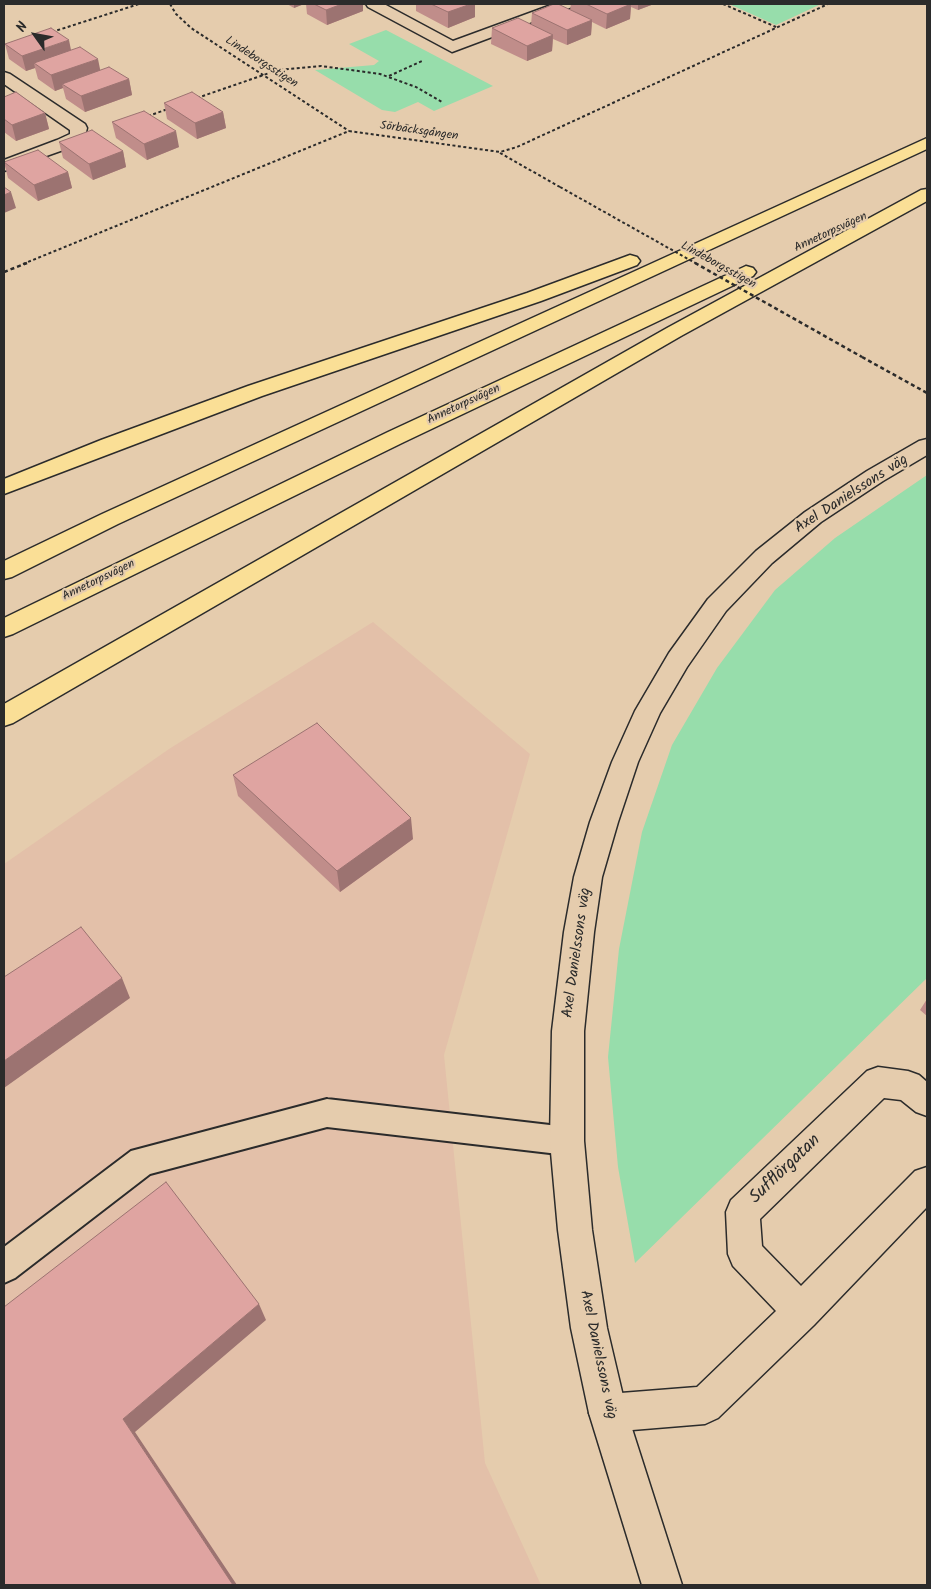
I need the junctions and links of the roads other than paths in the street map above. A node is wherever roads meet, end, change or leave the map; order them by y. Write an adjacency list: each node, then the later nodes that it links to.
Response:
1 (373, 4): 2 (street)
2 (567, 4)
3 (4, 78): 6 (street)
4 (927, 143): 5 (main road)
5 (892, 159): 10 (main road); 11 (main road)
6 (4, 166)
7 (927, 187): 12 (main road, Annetorpsvägen)
8 (927, 194): 13 (main road)
9 (927, 446): 15 (street, Axel Danielssons väg)
10 (4, 487)
11 (4, 571)
12 (4, 628)
13 (4, 716)
14 (927, 1100): 18 (street, Sufflörgatan)
15 (567, 1141): 17 (lane); 19 (street, Axel Danielssons väg)
16 (927, 1183): 18 (street)
17 (4, 1267)
18 (801, 1312): 19 (street)
19 (608, 1413): 20 (street, Axel Danielssons väg)
20 (662, 1585)

